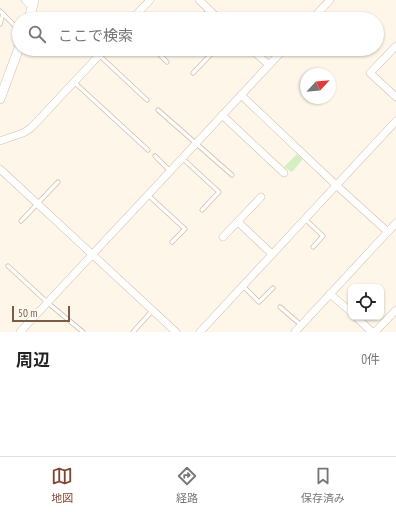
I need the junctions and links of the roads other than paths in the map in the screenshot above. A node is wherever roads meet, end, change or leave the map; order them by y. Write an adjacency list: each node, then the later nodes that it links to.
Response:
1 (25, 0): 5 (street)
2 (150, 0): 8 (street)
3 (199, 0): 6 (street)
4 (330, 0): 11 (street)
5 (33, 3)
6 (209, 9): 9 (lane); 10 (street)
7 (0, 11): 12 (lane)
8 (139, 12)
9 (206, 12)
10 (212, 12)
11 (319, 12)
12 (3, 14): 13 (lane); 14 (lane)
13 (12, 23)
14 (0, 24)
15 (396, 46): 28 (street)
16 (16, 56): 29 (street)
17 (98, 56): 26 (street)
18 (100, 56): 30 (lane)
19 (161, 56): 23 (lane)
20 (209, 56): 25 (lane)
21 (259, 56): 24 (street)
22 (277, 56): 24 (street)
23 (167, 62)
24 (269, 65): 27 (street)
25 (193, 73)
26 (74, 82): 34 (street); 36 (lane)
27 (241, 95): 32 (street); 44 (street)
28 (396, 97)
29 (0, 99)
30 (147, 100)
31 (158, 110): 35 (lane)
32 (222, 115): 35 (street); 41 (street)
33 (396, 121): 44 (street)
34 (0, 141)
35 (196, 143): 38 (street); 42 (lane)
36 (148, 150)
37 (155, 156): 40 (lane)
38 (182, 158): 40 (street); 48 (lane)
39 (0, 168): 47 (street)
40 (170, 171): 45 (street)
41 (284, 173)
42 (232, 175)
43 (58, 182): 47 (lane)
44 (336, 185): 49 (street); 53 (street)
45 (148, 195): 55 (lane); 57 (street)
46 (261, 197): 51 (street)
47 (37, 203): 50 (lane); 57 (street)
48 (202, 210)
49 (305, 219): 56 (lane); 58 (street)
50 (21, 221)
51 (238, 222): 54 (street); 58 (street)
52 (396, 223): 53 (street)
53 (388, 232): 62 (street)
54 (223, 237)
55 (172, 242)
56 (313, 247)
57 (93, 254): 63 (street); 66 (street)
58 (272, 254): 60 (street)
59 (8, 266): 63 (lane)
60 (243, 286): 61 (lane); 74 (street)
61 (273, 288)
62 (330, 294): 65 (street); 69 (street)
63 (48, 303): 70 (street); 71 (lane)
64 (280, 307): 69 (lane)
65 (348, 309)
66 (153, 310): 72 (lane); 73 (street)
67 (396, 310): 76 (street)
68 (360, 320): 76 (street)
69 (301, 325): 75 (street)
70 (20, 332)
71 (83, 332)
72 (132, 332)
73 (176, 332)
74 (200, 332)
75 (295, 332)
76 (374, 332)

